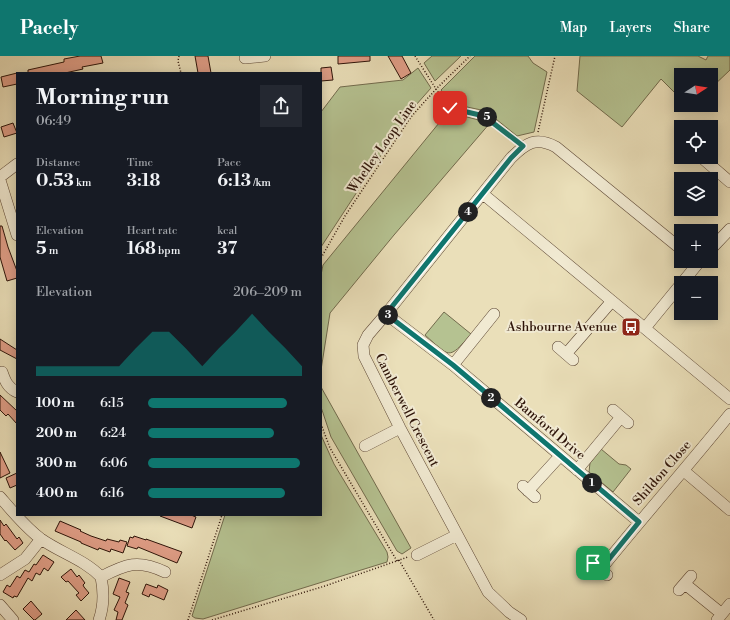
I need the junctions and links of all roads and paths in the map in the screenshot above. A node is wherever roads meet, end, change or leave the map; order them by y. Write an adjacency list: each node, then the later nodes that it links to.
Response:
1 (179, 56): 7 (path)
2 (265, 56): 6 (street)
3 (414, 56): 8 (path)
4 (470, 56): 8 (path, Whelley Loop Line)
5 (555, 56): 9 (path)
6 (245, 58)
7 (180, 72)
8 (436, 89): 10 (path); 20 (path, Whelley Loop Line)
9 (536, 141): 10 (street, Camberwell Crescent); 19 (street)
10 (523, 146): 15 (street, Camberwell Crescent)
11 (709, 164): 14 (street)
12 (16, 165): 13 (street)
13 (0, 179): 17 (street)
14 (730, 182)
15 (483, 194): 24 (street); 25 (street, Camberwell Crescent)
16 (730, 229): 18 (street)
17 (16, 232)
18 (718, 242)
19 (674, 243)
20 (322, 256)
21 (693, 268): 22 (street)
22 (687, 276)
23 (674, 293): 27 (street)
24 (612, 301): 27 (street); 28 (street)
25 (386, 314): 29 (street, Bamford Drive); 36 (street, Camberwell Crescent)
26 (494, 314): 29 (street)
27 (645, 328): 32 (street)
28 (566, 354)
29 (453, 365): 38 (street, Bamford Drive)
30 (2, 372): 31 (street)
31 (16, 392)
32 (730, 399)
33 (730, 414): 40 (street, Shildon Close)
34 (621, 417): 39 (street)
35 (322, 427): 51 (path)
36 (400, 428): 37 (street); 48 (street, Camberwell Crescent)
37 (365, 446)
38 (560, 456): 39 (street, Bamford Drive); 41 (street)
39 (577, 470): 47 (street, Bamford Drive)
40 (684, 471): 44 (street); 47 (street, Shildon Close)
41 (529, 492)
42 (0, 497): 43 (street)
43 (14, 508)
44 (730, 510)
45 (18, 516): 49 (street)
46 (222, 516): 62 (path)
47 (639, 522): 52 (street, Shildon Close)
48 (457, 534): 50 (street); 65 (street, Camberwell Crescent)
49 (42, 539): 54 (street); 55 (street)
50 (417, 554): 51 (path)
51 (398, 560): 63 (path); 64 (path)
52 (600, 569)
53 (165, 572): 55 (street)
54 (0, 575)
55 (101, 577): 61 (street)
56 (685, 583): 59 (street)
57 (730, 604): 59 (street)
58 (0, 605): 60 (street)
59 (719, 617)
60 (13, 620)
61 (99, 620)
62 (188, 620)
63 (212, 620)
64 (434, 620)
65 (521, 620)

